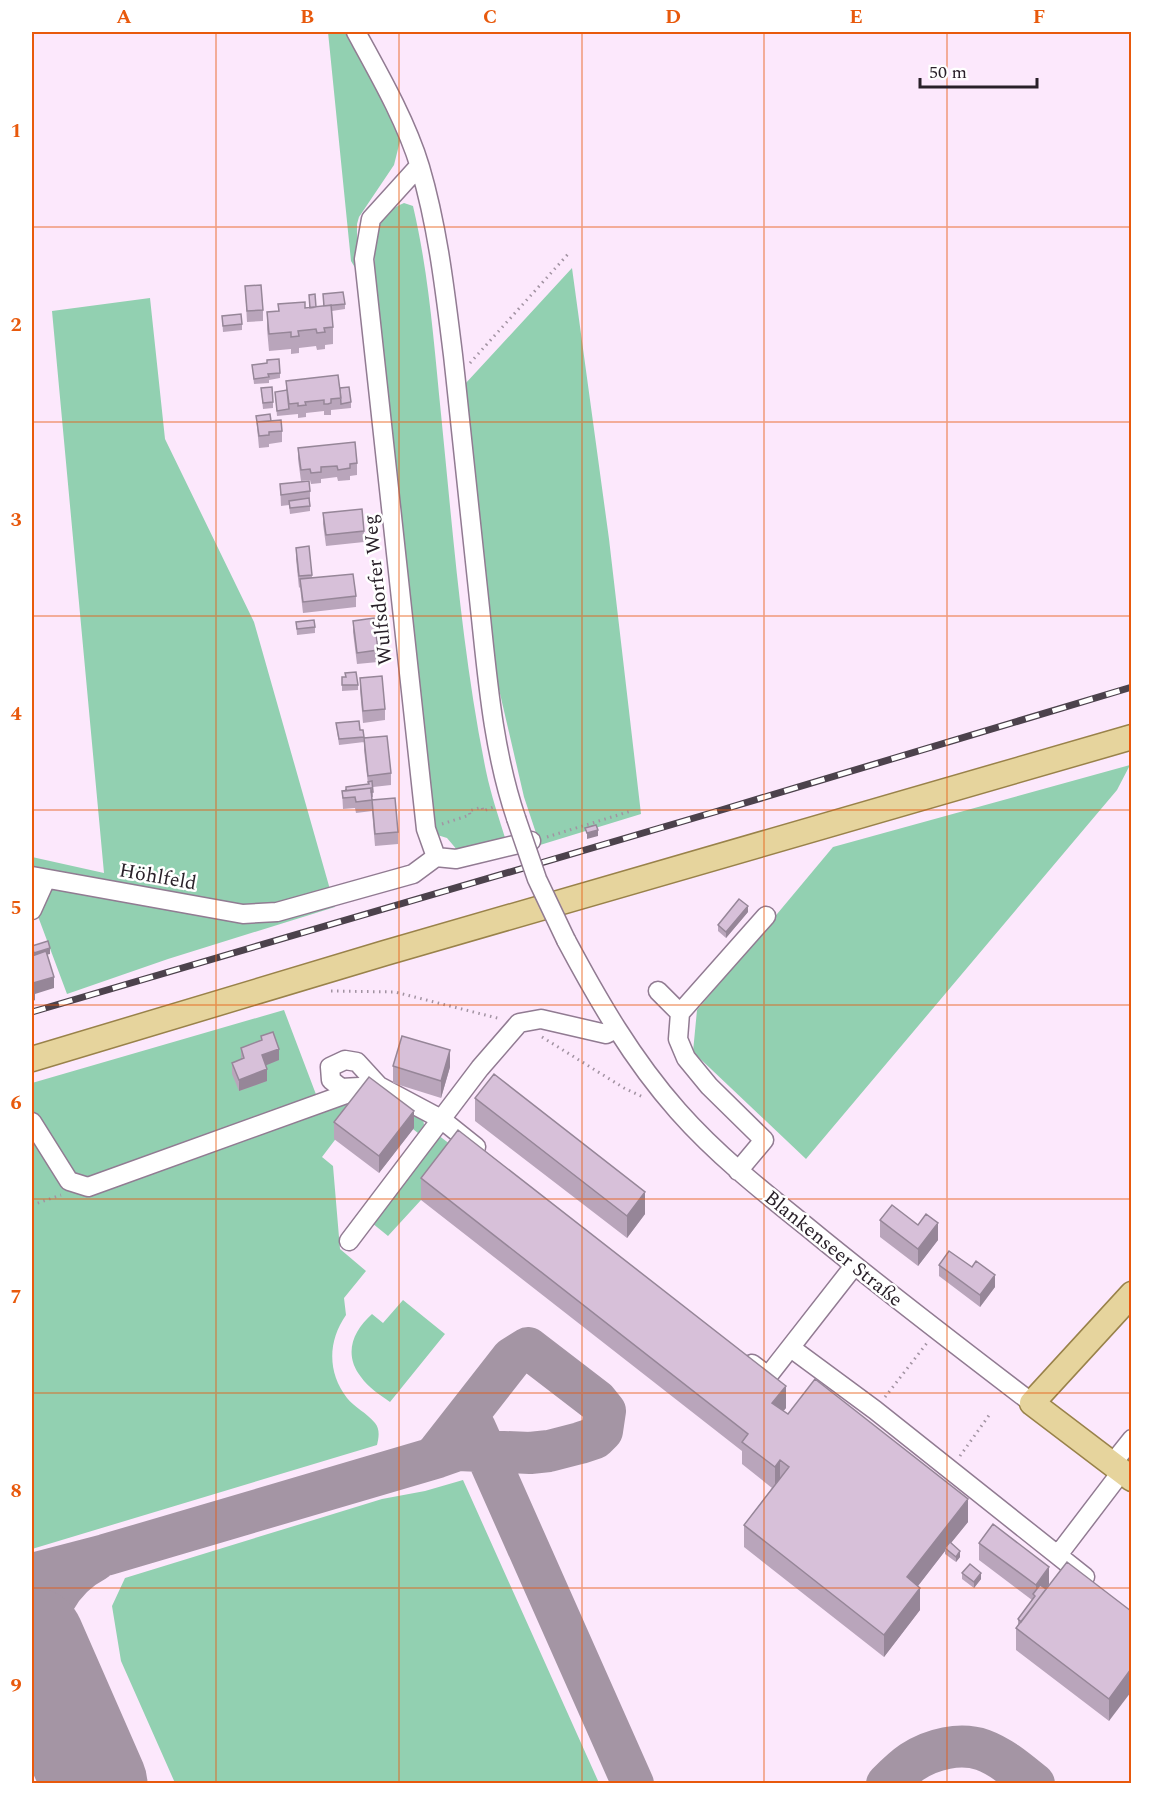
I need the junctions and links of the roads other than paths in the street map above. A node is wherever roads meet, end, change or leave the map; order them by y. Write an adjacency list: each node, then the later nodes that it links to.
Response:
1 (356, 32): 2 (street)
2 (419, 166): 5 (street, Wulfsdorfer Weg); 11 (street, Blankenseer Straße, bridge)
3 (1131, 737): 12 (main road)
4 (531, 841): 5 (street)
5 (436, 857): 6 (street, Höhlfeld)
6 (39, 877): 7 (street)
7 (32, 910)
8 (766, 916): 10 (street)
9 (658, 992): 10 (street)
10 (680, 1013): 16 (street)
11 (616, 1029): 13 (street); 16 (street, Blankenseer Straße)
12 (32, 1059)
13 (441, 1119): 14 (street); 15 (street); 17 (street)
14 (32, 1122)
15 (487, 1155)
16 (738, 1171): 18 (street, Blankenseer Straße)
17 (349, 1241)
18 (854, 1266): 20 (street); 22 (street, Blankenseer Straße)
19 (1131, 1294): 22 (main road)
20 (791, 1347): 21 (street); 25 (street)
21 (742, 1356)
22 (1032, 1403): 24 (main road, Blankenseer Straße)
23 (1131, 1439): 24 (street)
24 (1122, 1472): 25 (street)
25 (1058, 1555): 26 (street)
26 (1097, 1587)

